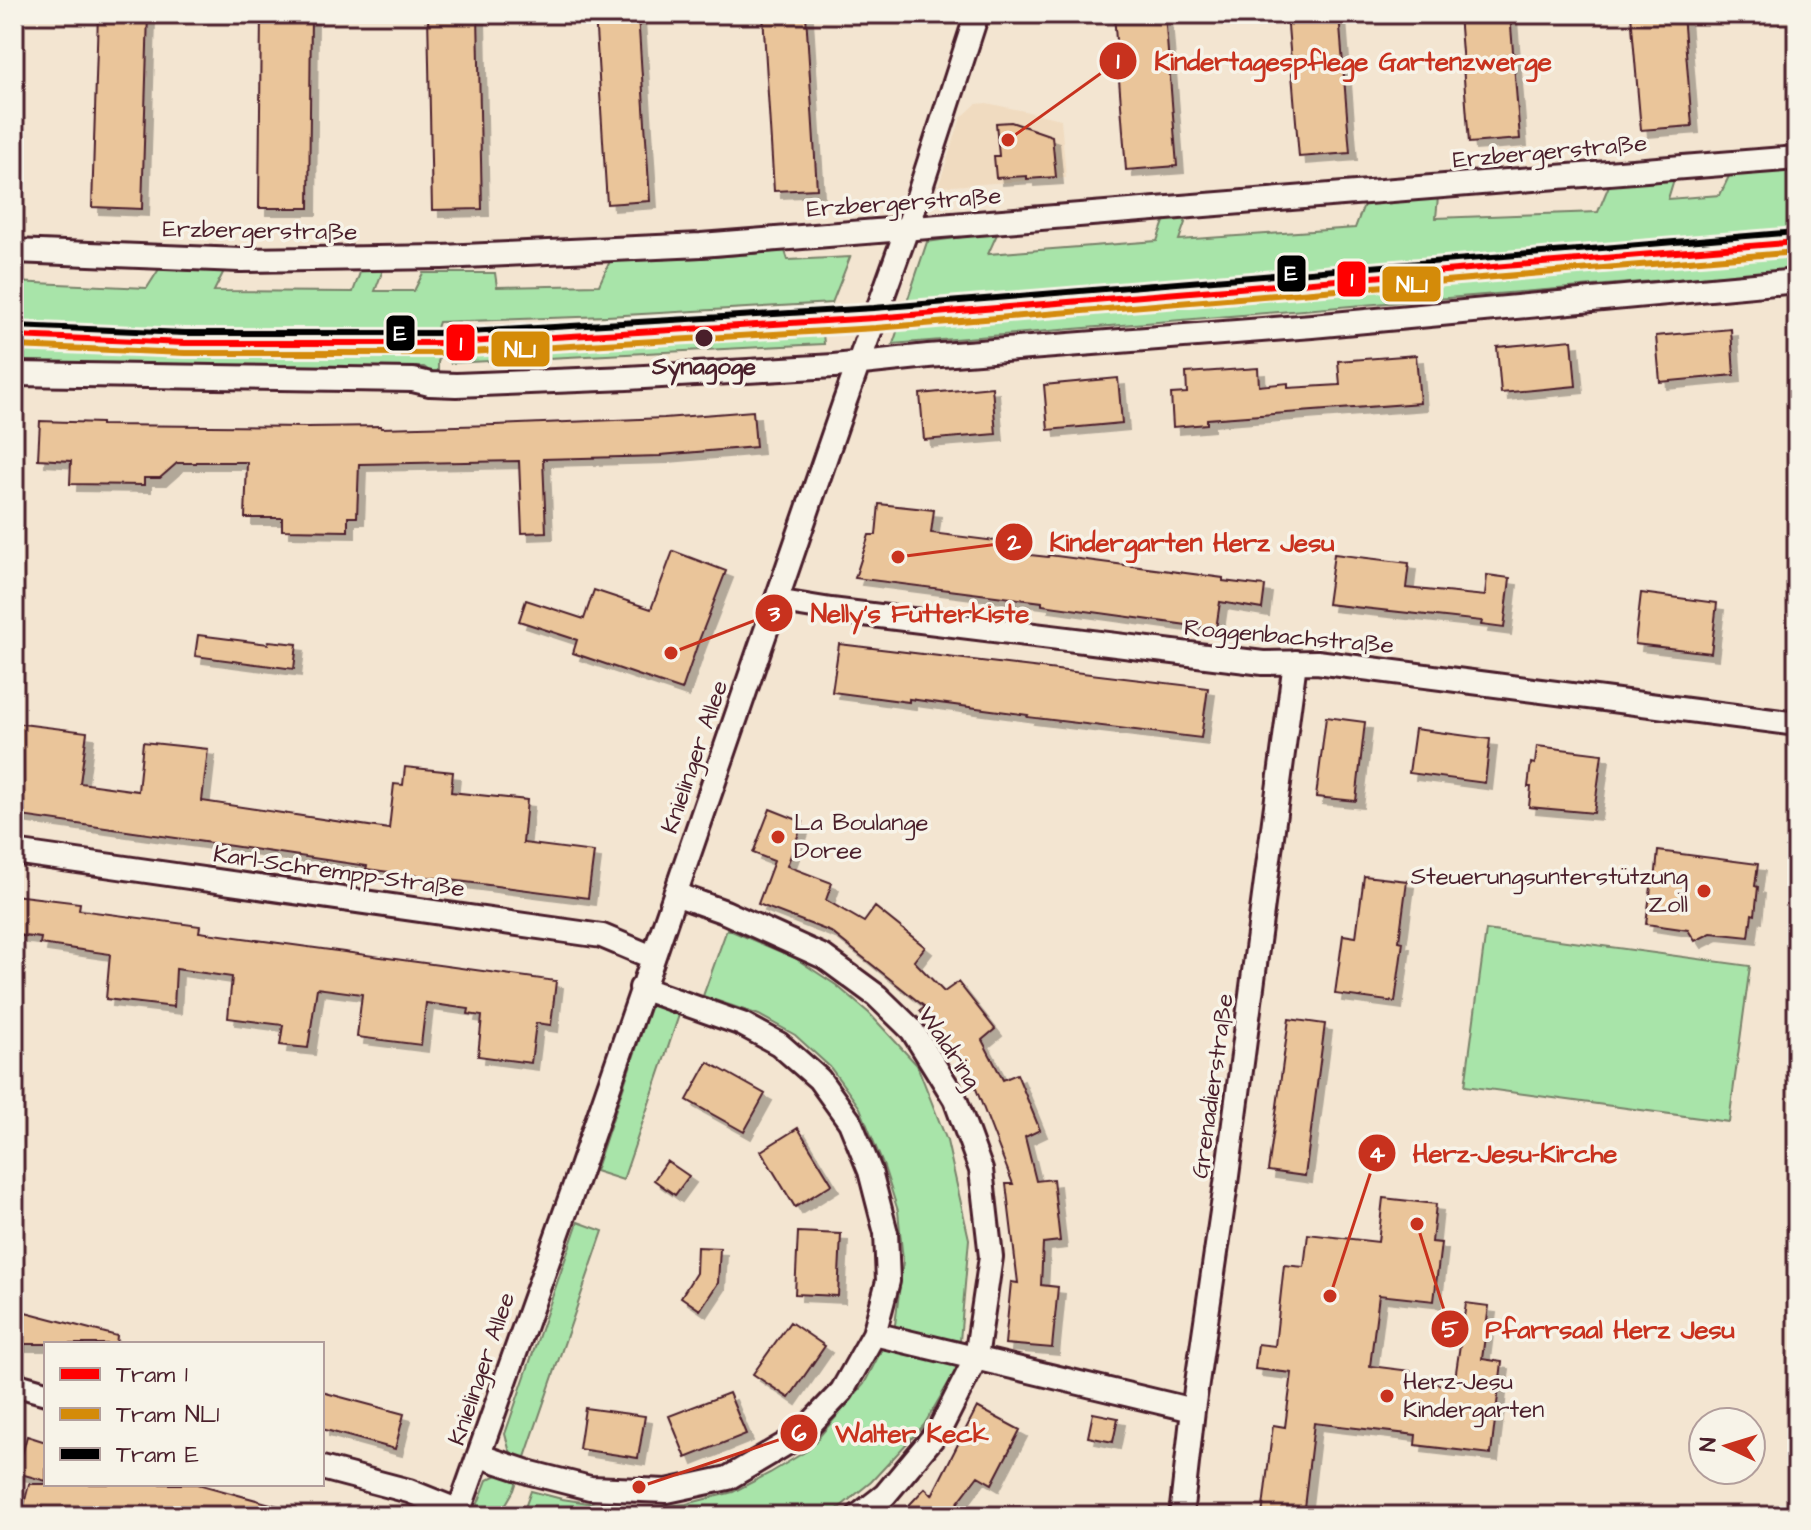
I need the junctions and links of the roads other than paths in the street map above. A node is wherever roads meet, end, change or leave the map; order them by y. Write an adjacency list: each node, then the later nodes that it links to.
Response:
1 (977, 14): 3 (street, Knielinger Allee)
2 (1797, 158): 3 (street, Erzbergerstraße)
3 (907, 229): 4 (street, Erzbergerstraße); 6 (street, Knielinger Allee)
4 (14, 251)
5 (1797, 281): 6 (street)
6 (858, 364): 7 (street); 8 (street, Knielinger Allee)
7 (14, 374)
8 (776, 601): 9 (street, Roggenbachstraße); 12 (street, Knielinger Allee)
9 (1295, 662): 10 (street, Roggenbachstraße); 19 (street, Grenadierstraße)
10 (1797, 724)
11 (14, 852): 13 (street, Karl-Schrempp-Straße)
12 (675, 894): 13 (street, Knielinger Allee); 16 (street, Waldring)
13 (652, 957): 14 (street, Knielinger Allee)
14 (641, 988): 15 (street); 20 (street, Knielinger Allee)
15 (874, 1334): 16 (street); 20 (street)
16 (976, 1358): 19 (street); 23 (street, Waldring)
17 (14, 1384): 18 (street)
18 (44, 1392)
19 (1193, 1410): 24 (street, Grenadierstraße)
20 (480, 1456): 22 (street, Knielinger Allee)
21 (324, 1469): 22 (street)
22 (458, 1513)
23 (858, 1516)
24 (1181, 1516)

